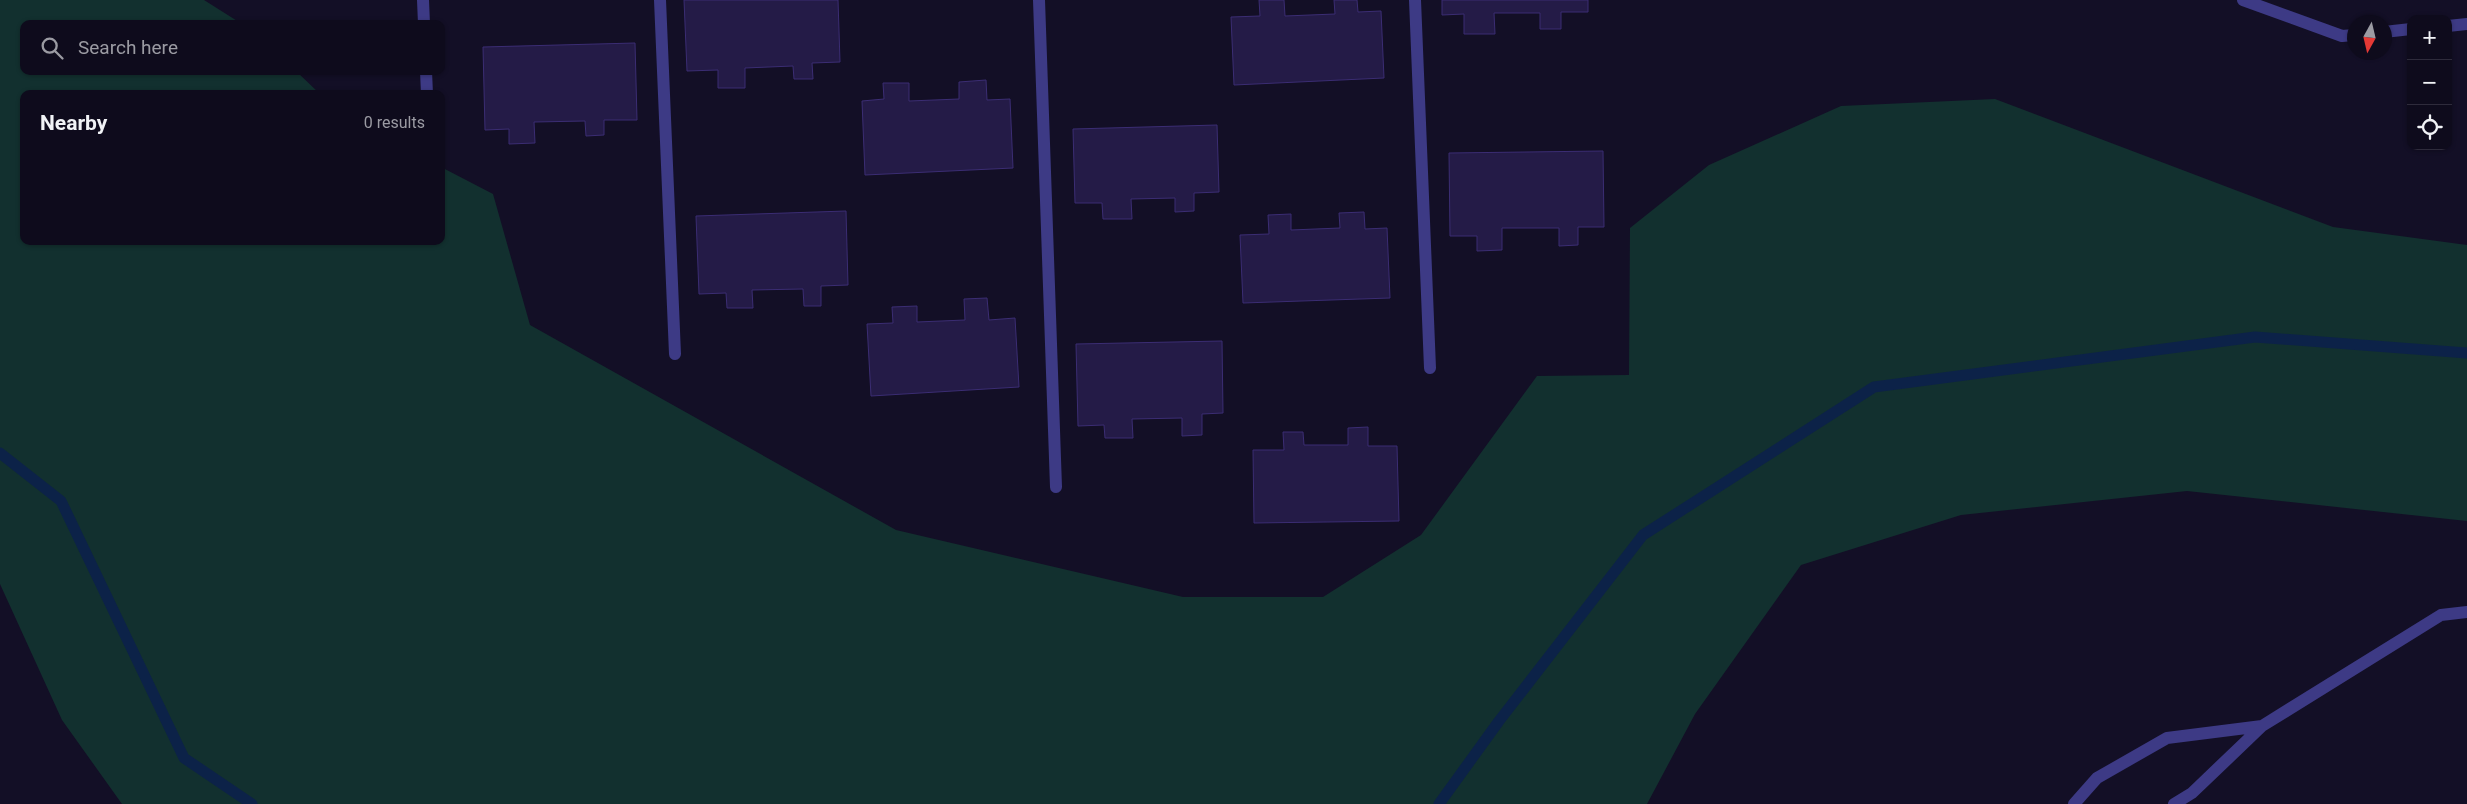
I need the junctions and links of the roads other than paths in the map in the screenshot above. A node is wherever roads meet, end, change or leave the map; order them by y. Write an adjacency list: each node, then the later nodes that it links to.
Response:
1 (423, 0): 6 (street)
2 (660, 0): 14 (street)
3 (1039, 0): 16 (street)
4 (1415, 0): 15 (street)
5 (2243, 0): 11 (street)
6 (424, 20)
7 (2467, 24): 8 (street)
8 (2452, 26)
9 (2407, 29): 10 (street)
10 (2392, 31)
11 (2347, 36)
12 (426, 75): 13 (street)
13 (427, 90)
14 (675, 354)
15 (1430, 368)
16 (1056, 487)
17 (2467, 612): 18 (street)
18 (2262, 726): 19 (street); 20 (street)
19 (2074, 804)
20 (2174, 804)

